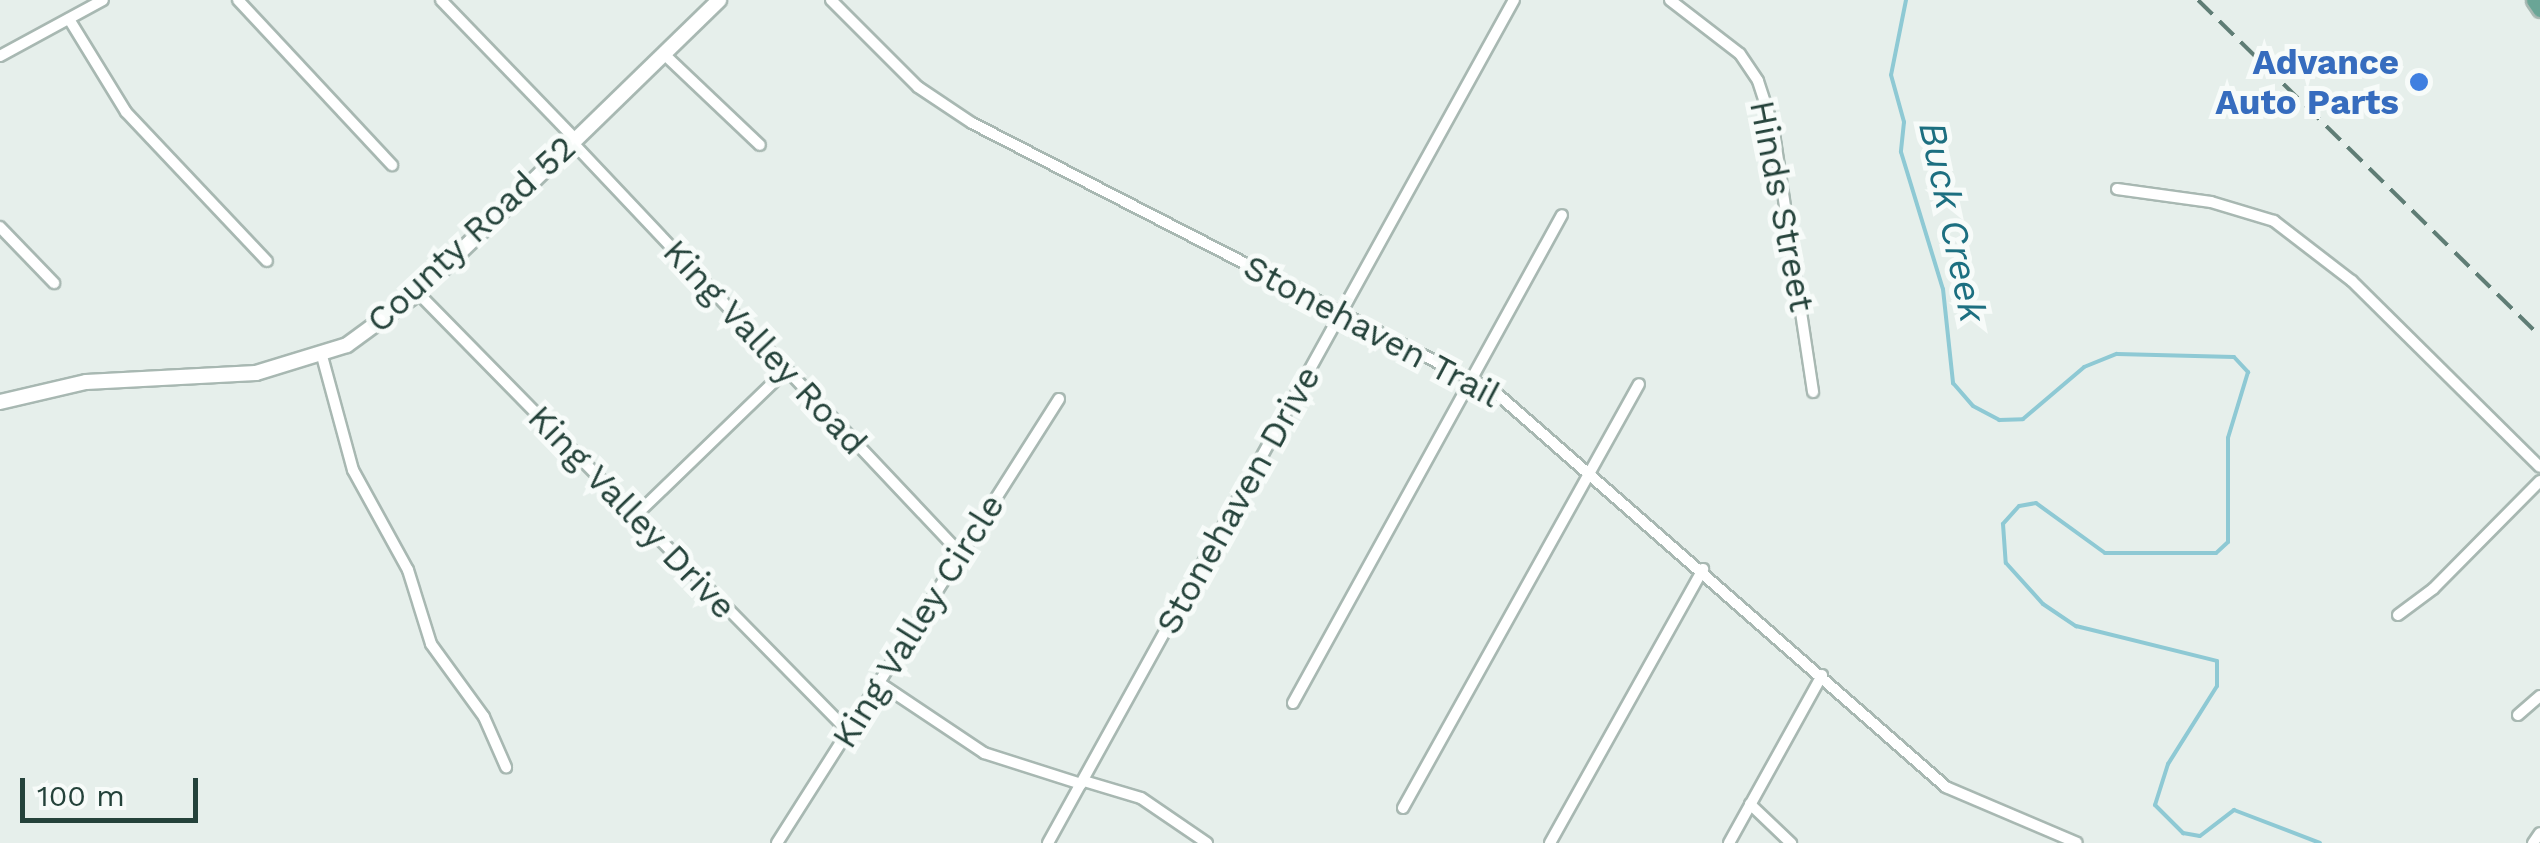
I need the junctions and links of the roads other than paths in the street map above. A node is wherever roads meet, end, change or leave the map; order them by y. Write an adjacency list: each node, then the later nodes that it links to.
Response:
1 (103, 0): 10 (street)
2 (238, 0): 15 (street)
3 (441, 0): 13 (street, King Valley Road)
4 (719, 0): 11 (street, County Road 52)
5 (831, 0): 22 (street, Stonehaven Trail)
6 (1514, 0): 22 (street, Stonehaven Drive)
7 (1670, 0): 27 (street, Hinds Street)
8 (2534, 0): 9 (main road)
9 (2540, 9)
10 (69, 19): 12 (street); 19 (street)
11 (664, 54): 13 (street, County Road 52); 14 (street)
12 (0, 56)
13 (573, 140): 21 (street, County Road 52); 24 (street, King Valley Road)
14 (760, 145)
15 (392, 165)
16 (2117, 188): 30 (street)
17 (1562, 215): 25 (street)
18 (0, 227): 20 (street)
19 (267, 261)
20 (54, 283)
21 (418, 293): 23 (street, County Road 52); 33 (street, King Valley Drive)
22 (1342, 312): 25 (street, Stonehaven Trail); 44 (street, Stonehaven Drive)
23 (322, 356): 29 (street, County Road 52); 43 (street)
24 (786, 370): 33 (street); 34 (street, King Valley Road)
25 (1472, 379): 31 (street, Stonehaven Trail); 40 (street)
26 (1639, 384): 31 (street)
27 (1813, 392)
28 (1059, 399): 34 (street, King Valley Circle)
29 (0, 402)
30 (2540, 467)
31 (1591, 470): 35 (street, Stonehaven Trail); 46 (street)
32 (2540, 481): 36 (street)
33 (635, 516): 42 (street, King Valley Drive)
34 (958, 552): 38 (street, King Valley Circle)
35 (1702, 570): 37 (street, Stonehaven Trail); 52 (street)
36 (2398, 615)
37 (1822, 675): 45 (street); 48 (street, Stonehaven Trail)
38 (878, 682): 42 (street, King Valley Circle); 44 (street)
39 (2540, 696): 41 (street)
40 (1293, 703)
41 (2518, 715)
42 (848, 731): 49 (street, King Valley Circle)
43 (506, 767)
44 (1082, 783): 50 (street, Stonehaven Drive); 51 (street)
45 (1750, 804): 53 (street); 54 (street)
46 (1402, 808)
47 (2540, 834): 55 (street)
48 (2071, 842)
49 (777, 843)
50 (1048, 843)
51 (1207, 843)
52 (1550, 843)
53 (1729, 843)
54 (1791, 843)
55 (2533, 843)

